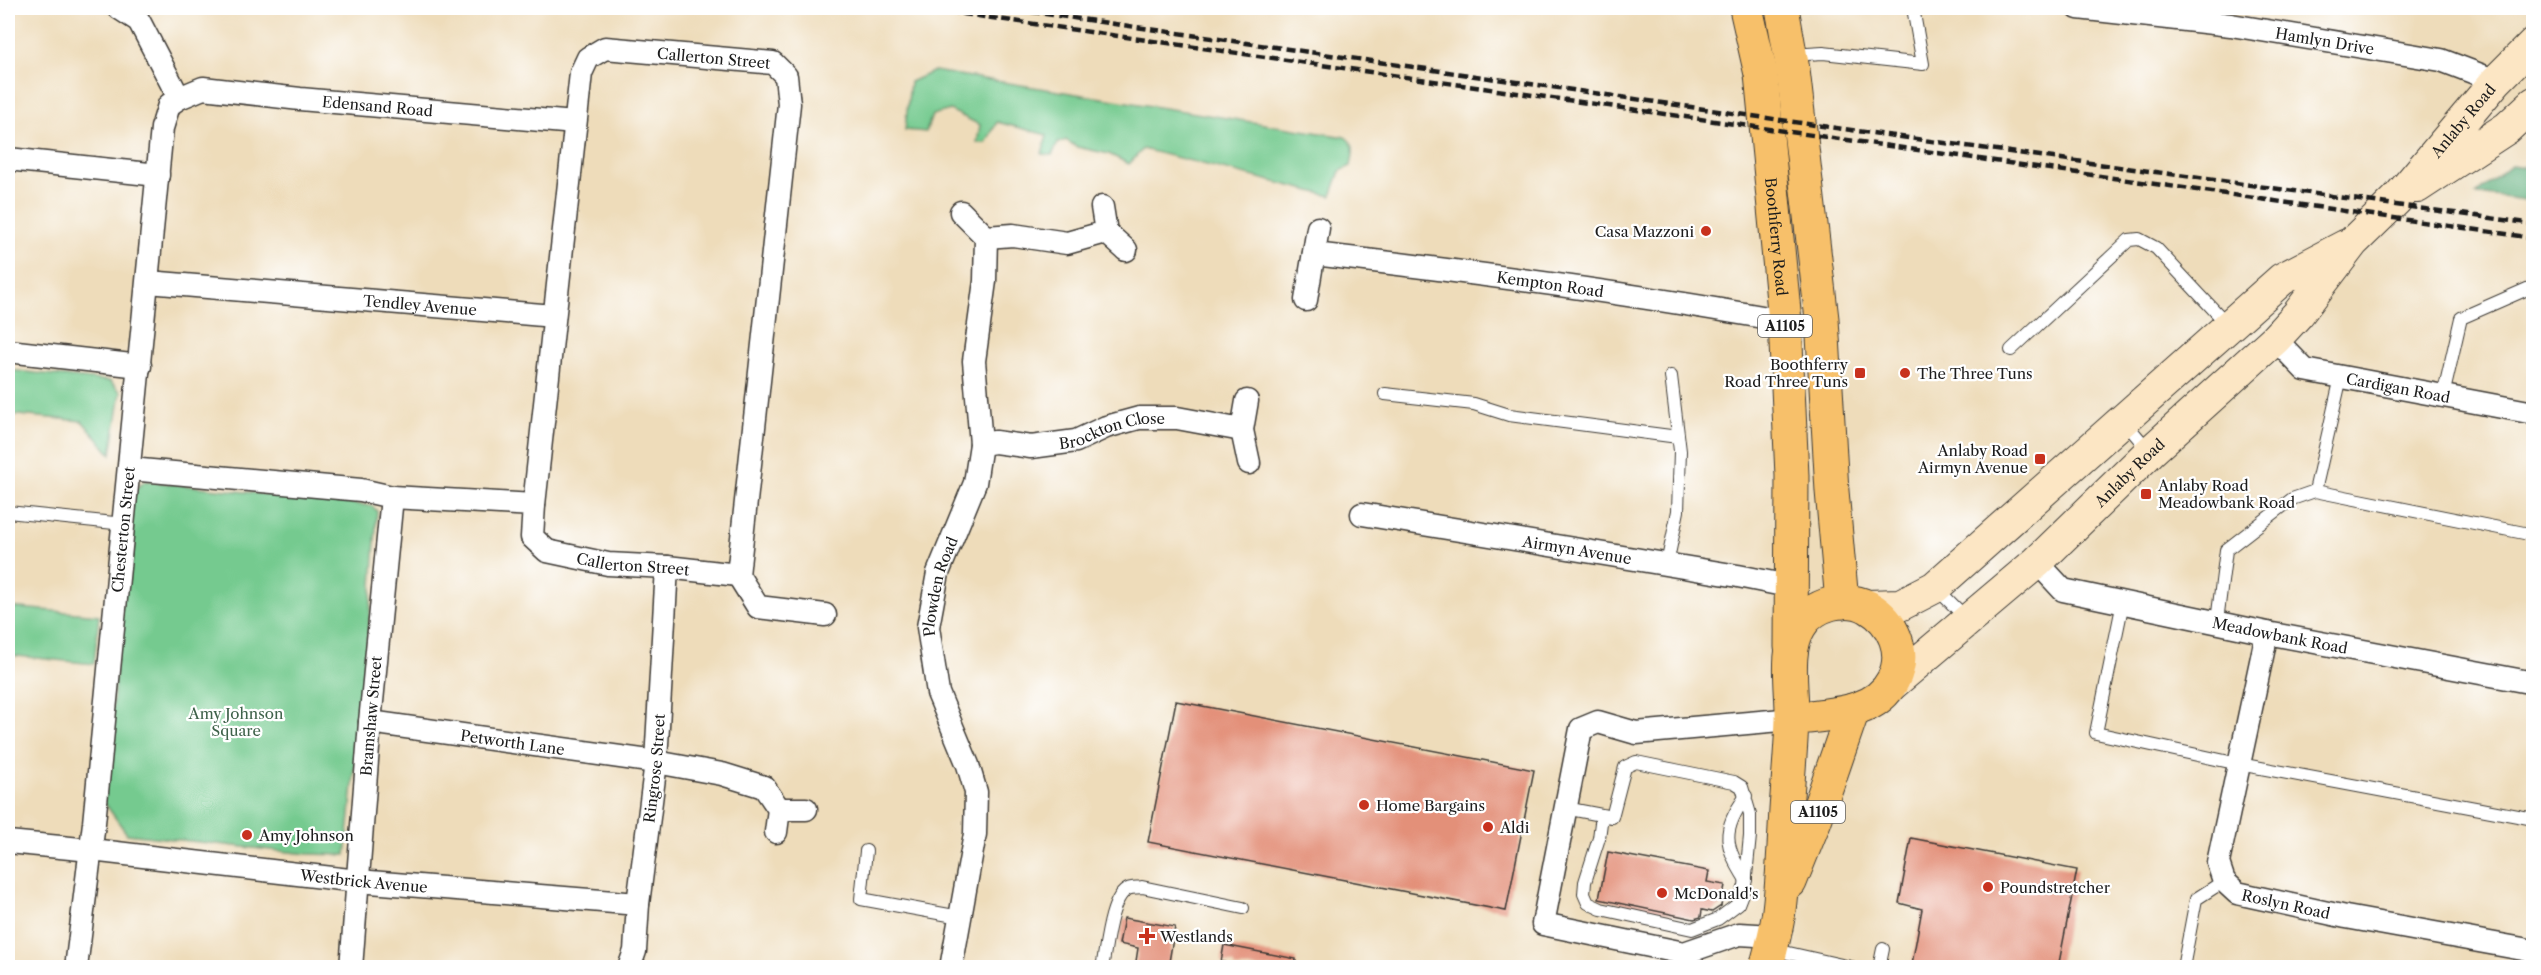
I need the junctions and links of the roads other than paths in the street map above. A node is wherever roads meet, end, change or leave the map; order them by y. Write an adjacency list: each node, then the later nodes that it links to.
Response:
1 (119, 8): 9 (street)
2 (1746, 8): 27 (main road, Boothferry Road / A1105)
3 (1782, 8): 7 (main road, Boothferry Road / A1105)
4 (1913, 8): 7 (lane)
5 (2078, 8): 8 (street, Hamlyn Drive)
6 (2534, 43): 8 (main road, Anlaby Road)
7 (1790, 55): 27 (main road, Boothferry Road / A1105)
8 (2496, 81): 14 (main road, Anlaby Road)
9 (179, 98): 11 (street, Edensand Road); 13 (street, Chesterton Street)
10 (2534, 103): 14 (main road, Anlaby Road)
11 (575, 123): 26 (street, Callerton Street); 56 (street, Callerton Street)
12 (8, 159): 13 (street)
13 (158, 175): 23 (street, Chesterton Street)
14 (2396, 200): 20 (main road, Anlaby Road)
15 (1102, 207): 18 (street)
16 (961, 212): 19 (street)
17 (1318, 228): 22 (street)
18 (1106, 232): 19 (street); 21 (street)
19 (986, 237): 42 (street, Plowden Road)
20 (2353, 242): 28 (main road, Anlaby Road); 29 (main road, Anlaby Road)
21 (1126, 250)
22 (1314, 254): 25 (street); 27 (street, Kempton Road)
23 (148, 282): 26 (street, Tendley Avenue); 32 (street, Chesterton Street)
24 (2534, 286): 36 (lane)
25 (1306, 300)
26 (554, 316): 48 (street, Callerton Street)
27 (1804, 320): 57 (main road, Boothferry Road / A1105); 60 (main road, Boothferry Road / A1105)
28 (2229, 326): 30 (lane); 39 (main road, Anlaby Road)
29 (2276, 339): 34 (street, Cardigan Road); 43 (main road, Anlaby Road)
30 (2011, 350)
31 (8, 351): 32 (street)
32 (140, 366): 45 (street, Chesterton Street)
33 (1671, 376): 41 (lane)
34 (2341, 377): 36 (street, Cardigan Road); 46 (lane)
35 (1385, 394): 41 (lane)
36 (2444, 396): 38 (street, Cardigan Road)
37 (1247, 401): 40 (street)
38 (2534, 413)
39 (2122, 419): 43 (lane); 58 (main road, Anlaby Road)
40 (1242, 430): 42 (street, Brockton Close); 44 (street)
41 (1678, 437): 54 (lane)
42 (981, 444): 88 (street, Plowden Road)
43 (2150, 453): 53 (main road, Anlaby Road)
44 (1250, 463)
45 (130, 469): 47 (street); 51 (street, Chesterton Street)
46 (2315, 491): 52 (lane); 63 (lane)
47 (392, 497): 48 (street); 70 (street, Bramshaw Street)
48 (534, 505): 55 (street, Callerton Street)
49 (8, 512): 51 (lane)
50 (1362, 514): 54 (street, Airmyn Avenue)
51 (124, 524): 81 (street, Chesterton Street)
52 (2534, 535)
53 (2037, 562): 59 (street, Meadowbank Road); 62 (main road, Anlaby Road)
54 (1667, 564): 57 (street, Airmyn Avenue)
55 (667, 567): 56 (street, Callerton Street); 71 (street, Ringrose Street)
56 (738, 575): 61 (street)
57 (1793, 587): 65 (main road, Boothferry Road / A1105)
58 (1935, 587): 60 (main road, Anlaby Road); 62 (lane)
59 (2123, 602): 63 (street, Meadowbank Road); 72 (lane)
60 (1854, 604): 65 (main road, A1105); 67 (main road)
61 (825, 615)
62 (1966, 620): 67 (main road, Anlaby Road)
63 (2217, 621): 64 (street, Meadowbank Road)
64 (2267, 633): 66 (street, Meadowbank Road); 72 (street, Roslyn Road)
65 (1792, 659): 68 (main road); 69 (main road, A1105)
66 (2534, 683)
67 (1890, 686): 68 (main road)
68 (1852, 710): 69 (main road); 89 (main road, A1105)
69 (1792, 719): 75 (street); 89 (main road, A1105)
70 (370, 722): 71 (street, Petworth Lane); 84 (street, Bramshaw Street)
71 (656, 762): 76 (street, Petworth Lane); 86 (street, Ringrose Street)
72 (2239, 764): 78 (lane); 85 (street, Roslyn Road)
73 (1746, 796): 77 (lane); 83 (lane); 83 (lane)
74 (806, 808): 76 (street)
75 (1565, 808): 77 (lane); 89 (street)
76 (779, 809): 79 (street)
77 (1607, 816): 83 (lane)
78 (2534, 819)
79 (776, 832)
80 (8, 842): 81 (street, Westbrick Avenue)
81 (91, 850): 84 (street, Westbrick Avenue); 92 (street, Chesterton Street)
82 (866, 851): 88 (lane)
83 (1746, 880)
84 (357, 881): 86 (street, Westbrick Avenue); 93 (street, Bramshaw Street)
85 (2224, 881): 91 (street, Roslyn Road); 99 (lane)
86 (638, 904): 94 (street, Ringrose Street)
87 (1243, 908): 96 (lane)
88 (960, 917): 95 (street, Plowden Road)
89 (1772, 941): 97 (lane)
90 (1883, 949): 98 (lane)
91 (2534, 951)
92 (76, 968)
93 (351, 968)
94 (629, 968)
95 (951, 968)
96 (1102, 968)
97 (1855, 968)
98 (1879, 968)
99 (2182, 968)

